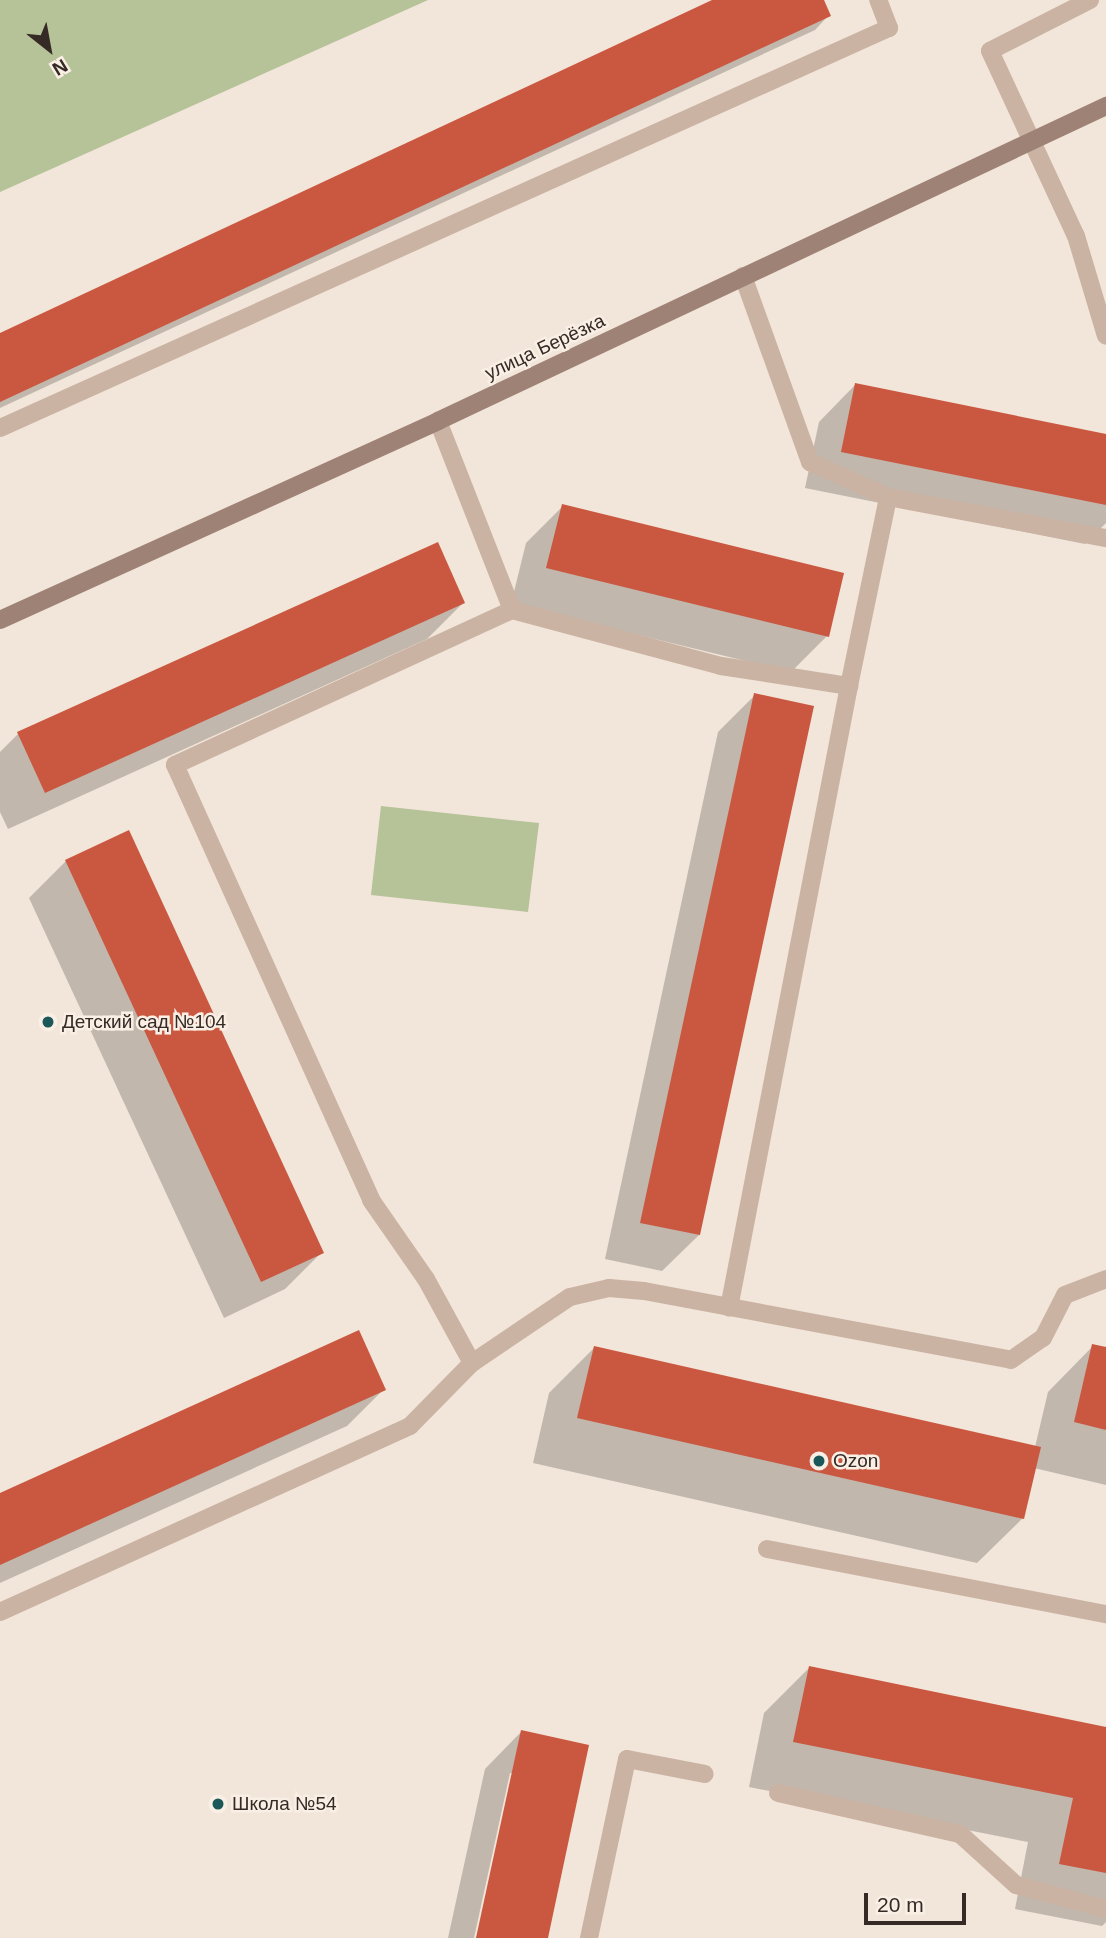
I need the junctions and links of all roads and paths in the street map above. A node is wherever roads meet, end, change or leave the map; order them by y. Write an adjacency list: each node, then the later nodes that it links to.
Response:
1 (878, 0): 8 (lane)
2 (1090, 0): 4 (lane)
3 (1106, 106): 4 (main road, улица Берёзка)
4 (1030, 140): 5 (main road, улица Берёзка); 6 (lane)
5 (743, 276): 7 (main road, улица Берёзка); 9 (lane)
6 (1106, 336)
7 (438, 421): 11 (lane); 12 (main road, улица Берёзка)
8 (0, 428)
9 (887, 497): 10 (lane); 13 (lane)
10 (1106, 538)
11 (512, 610): 13 (lane); 16 (lane)
12 (0, 620)
13 (849, 686): 15 (lane)
14 (1106, 1279): 15 (lane)
15 (729, 1308): 16 (lane)
16 (472, 1363): 18 (lane)
17 (767, 1549): 19 (lane)
18 (0, 1612)
19 (1106, 1615)
20 (705, 1774): 23 (lane)
21 (778, 1793): 22 (lane)
22 (1106, 1909)
23 (589, 1938)

